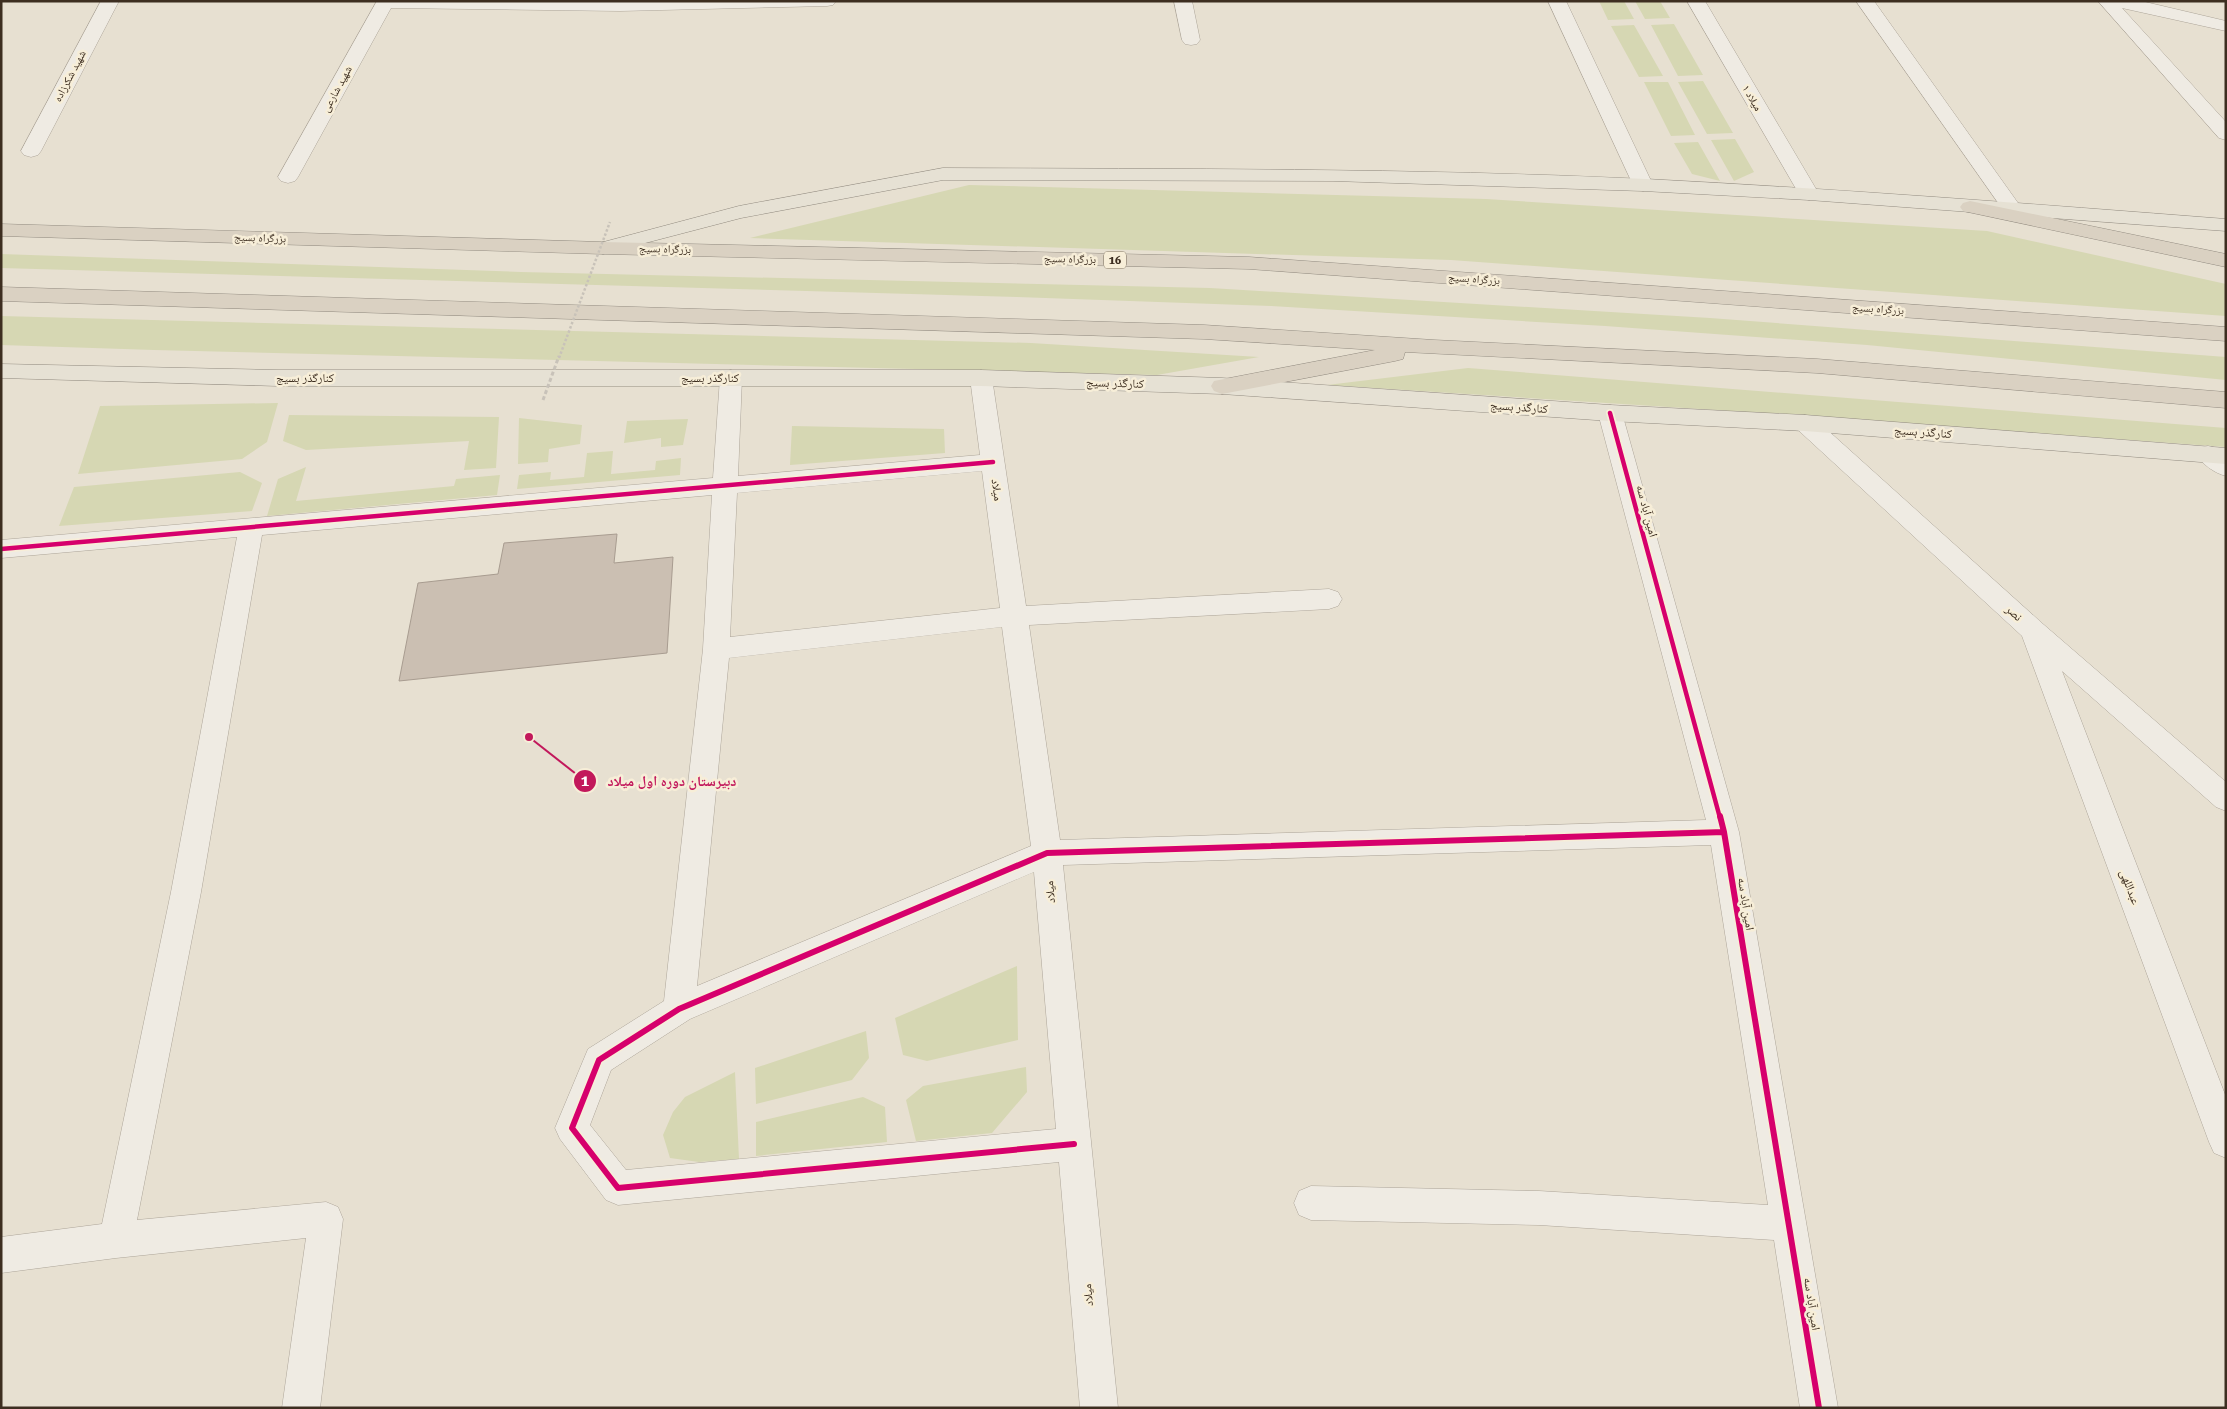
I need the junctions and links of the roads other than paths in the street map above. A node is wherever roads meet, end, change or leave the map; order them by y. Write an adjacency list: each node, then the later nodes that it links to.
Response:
1 (110, 1): 14 (street, شهید شکرزاده)
2 (827, 1): 10 (street)
3 (1183, 1): 12 (street)
4 (1557, 1): 16 (street)
5 (1696, 1): 17 (street, میلاد ۱)
6 (1865, 1): 19 (street)
7 (2107, 1): 13 (street)
8 (2117, 1): 11 (street)
9 (386, 2): 10 (street); 15 (street, شهید شارعی)
10 (621, 4)
11 (2226, 26)
12 (1191, 40)
13 (2226, 134)
14 (30, 150)
15 (288, 177)
16 (1642, 185): 17 (main road); 22 (main road)
17 (1809, 194): 18 (main road)
18 (1970, 207): 19 (main road); 23 (highway)
19 (2013, 210): 20 (main road)
20 (2226, 225)
21 (8, 228): 22 (highway, بزرگراه بسیج / 16)
22 (603, 248): 25 (highway, بزرگراه بسیج / 16)
23 (2226, 261)
24 (1, 294): 26 (highway)
25 (2226, 334)
26 (1434, 347): 30 (highway); 31 (highway)
27 (1, 371): 28 (main road, کنارگذر بسیج)
28 (731, 378): 29 (main road, کنارگذر بسیج); 36 (street)
29 (981, 378): 30 (main road, کنارگذر بسیج); 35 (street, میلاد)
30 (1222, 386): 32 (main road, کنارگذر بسیج)
31 (2226, 400)
32 (1610, 413): 33 (main road, کنارگذر بسیج); 44 (street, امین آباد سه)
33 (1805, 423): 34 (main road, کنارگذر بسیج); 41 (street, نصر)
34 (2220, 460)
35 (994, 462): 36 (street); 40 (street, میلاد)
36 (726, 485): 37 (street); 42 (street)
37 (251, 527): 38 (street); 51 (street)
38 (1, 549)
39 (1329, 599): 40 (street)
40 (1015, 616): 42 (street); 45 (street, میلاد)
41 (2034, 632): 43 (street, نصر); 47 (street, عبداللهی)
42 (716, 649): 46 (street)
43 (2226, 799)
44 (1724, 832): 45 (street); 50 (street, امین آباد سه)
45 (1047, 853): 46 (street); 48 (street, میلاد)
46 (679, 1008): 48 (street)
47 (2226, 1142)
48 (1074, 1144): 54 (street, میلاد)
49 (1311, 1203): 50 (street)
50 (1789, 1224): 55 (street, امین آباد سه)
51 (116, 1240): 52 (street); 53 (street)
52 (1, 1255)
53 (301, 1408)
54 (1099, 1408)
55 (1819, 1408)

